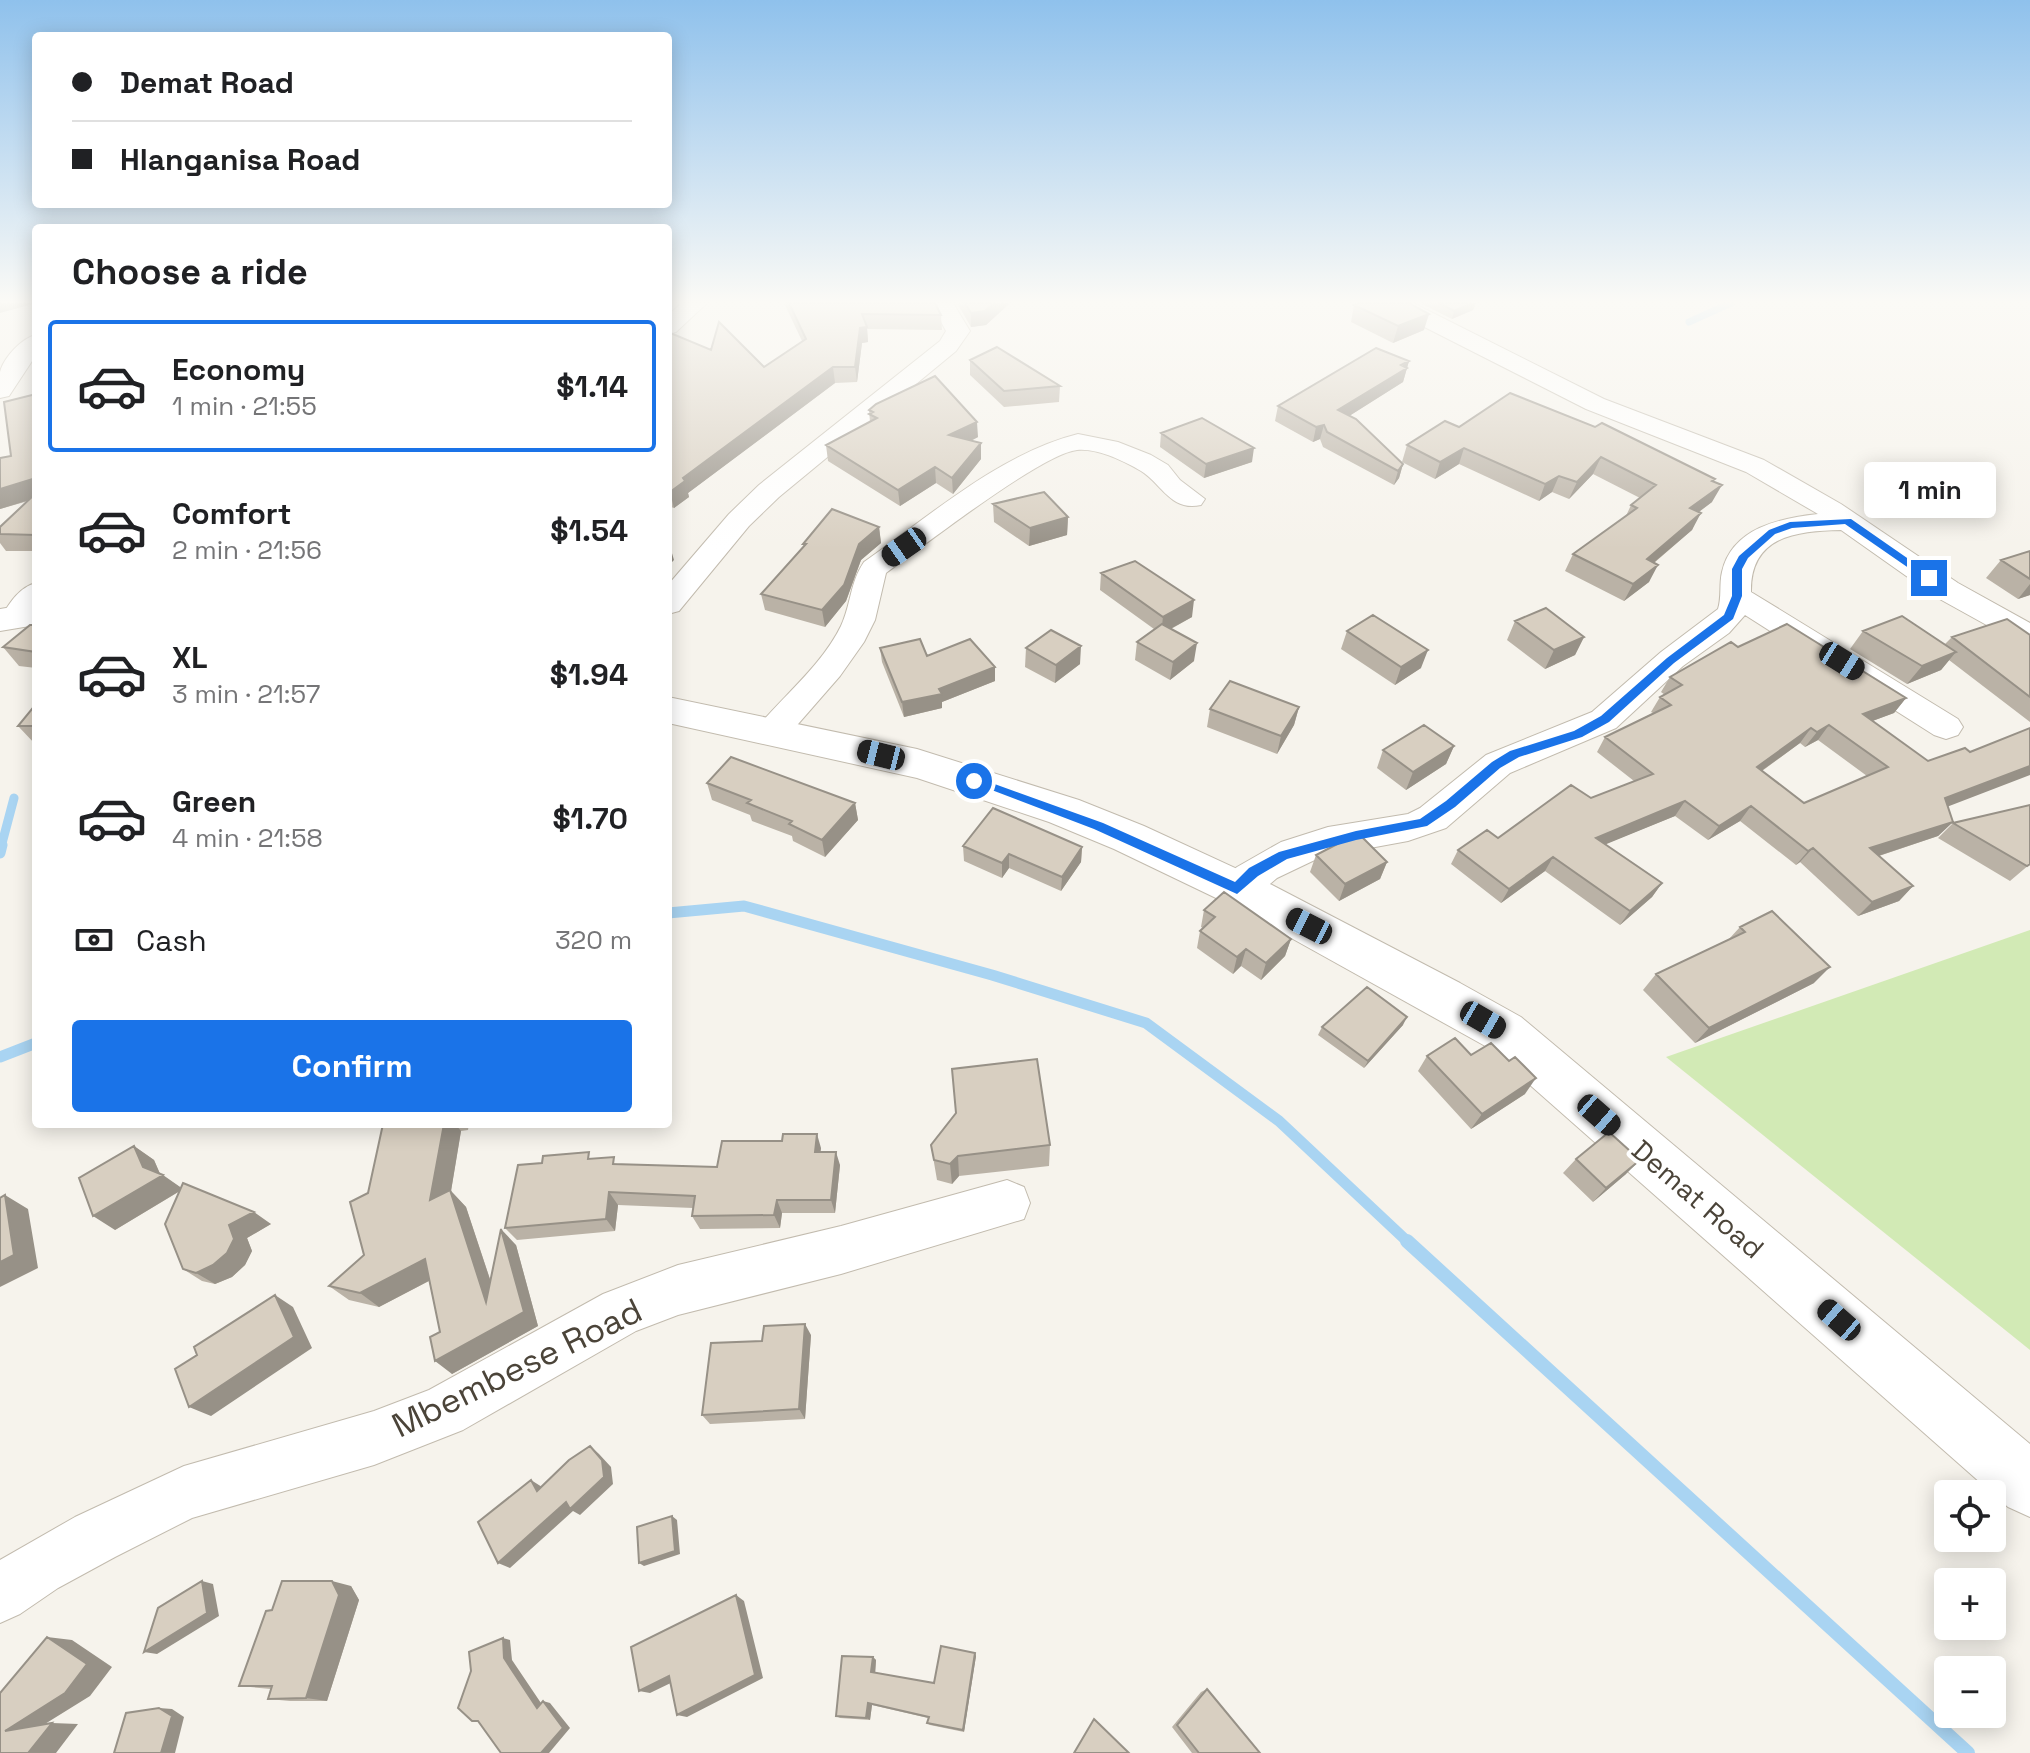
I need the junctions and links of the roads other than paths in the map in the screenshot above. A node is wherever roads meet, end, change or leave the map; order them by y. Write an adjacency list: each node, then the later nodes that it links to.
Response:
1 (900, 385): 6 (street)
2 (1557, 385): 4 (street)
3 (1191, 499): 10 (street)
4 (1847, 521): 5 (street); 7 (street)
5 (1737, 596): 9 (street); 11 (street)
6 (672, 599)
7 (2030, 636)
8 (672, 711): 10 (street, Demat Road)
9 (1946, 727)
10 (773, 731): 11 (street, Demat Road)
11 (1237, 889): 13 (street, Demat Road)
12 (1007, 1203): 14 (street, Mbembese Road)
13 (2030, 1485)
14 (0, 1594)

